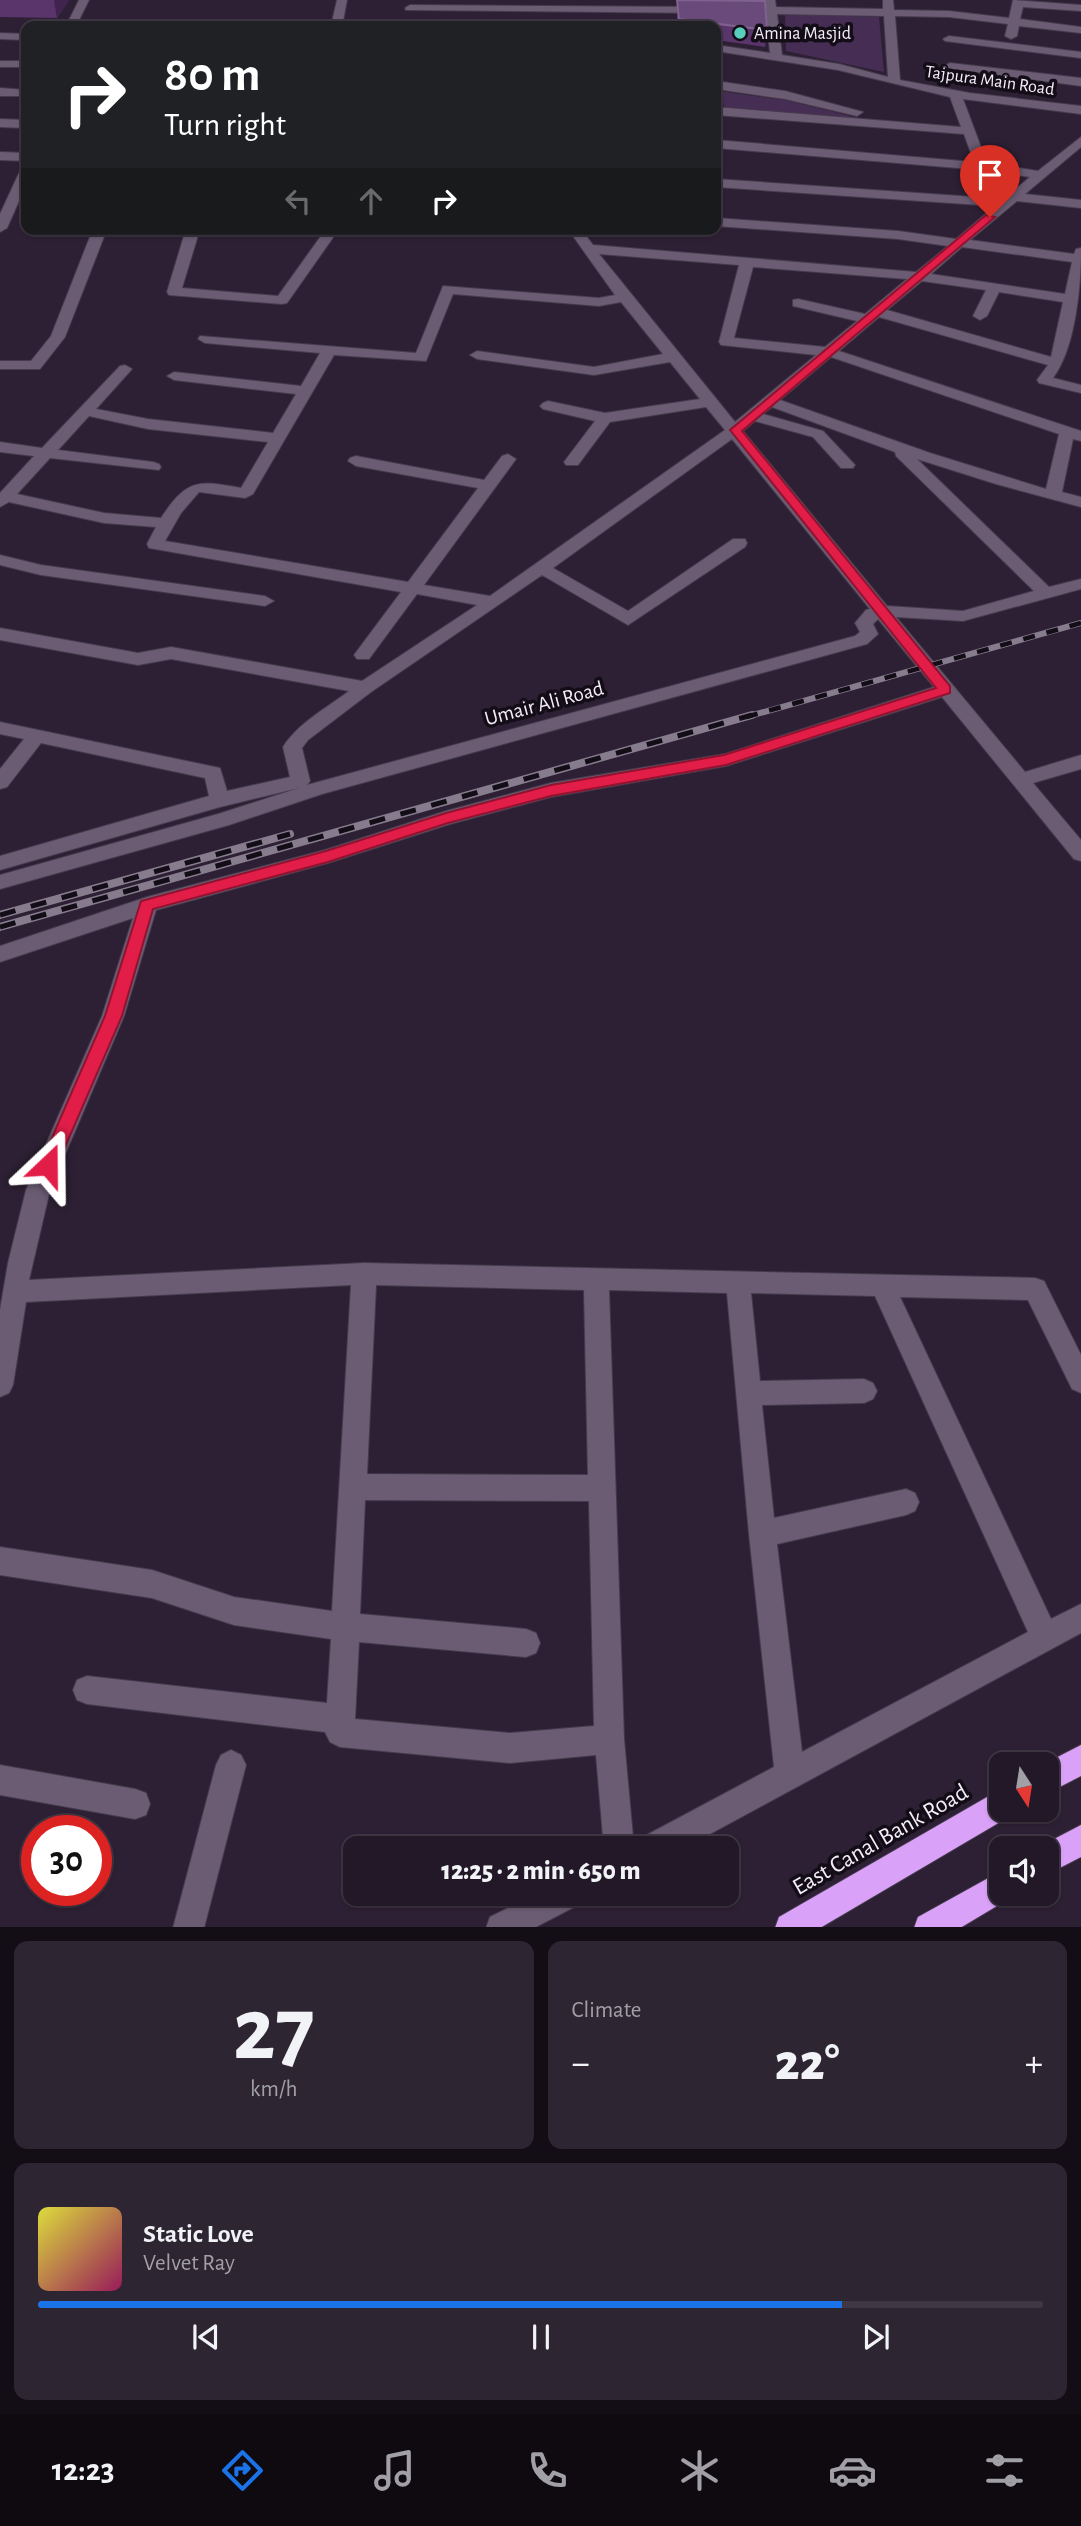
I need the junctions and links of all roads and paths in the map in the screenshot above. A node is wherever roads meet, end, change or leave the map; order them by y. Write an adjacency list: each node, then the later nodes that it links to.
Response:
1 (83, 0): 13 (street)
2 (334, 0): 3 (street)
3 (342, 0): 14 (street)
4 (888, 0): 12 (street)
5 (1018, 1): 9 (street); 15 (street)
6 (660, 5): 8 (street); 10 (street)
7 (771, 5): 11 (street); 12 (street); 26 (street)
8 (410, 8)
9 (1081, 8)
10 (716, 10)
11 (730, 10)
12 (889, 13): 15 (street); 30 (street)
13 (73, 21)
14 (338, 21)
15 (1014, 23): 18 (street); 22 (street)
16 (0, 29): 17 (street)
17 (21, 30)
18 (1081, 30)
19 (0, 36): 20 (street)
20 (21, 37)
21 (949, 40): 22 (street)
22 (1009, 46): 24 (street); 33 (street)
23 (721, 49): 26 (street, Tajpura Main Road)
24 (1081, 55)
25 (721, 56): 30 (street, Tajpura Main Road)
26 (776, 56): 30 (street, Tajpura Main Road)
27 (0, 64): 28 (street)
28 (21, 64)
29 (950, 66): 33 (street)
30 (894, 82): 36 (street, Tajpura Main Road)
31 (1081, 82): 33 (street)
32 (721, 86): 40 (street)
33 (1000, 86): 36 (street, Tajpura Main Road); 37 (street, Tajpura Main Road)
34 (0, 92): 35 (street)
35 (21, 93)
36 (955, 94): 43 (street)
37 (1081, 110)
38 (0, 123): 39 (street)
39 (21, 124)
40 (895, 124): 41 (street); 43 (street)
41 (721, 129)
42 (721, 129): 47 (street)
43 (969, 131): 47 (street)
44 (1081, 141): 48 (street)
45 (0, 156): 46 (street)
46 (21, 157)
47 (982, 166): 48 (street)
48 (1041, 174): 51 (street)
49 (21, 182): 54 (street)
50 (721, 183): 51 (street)
51 (1010, 200): 52 (street); 59 (street)
52 (1081, 204)
53 (721, 222): 59 (street)
54 (0, 228)
55 (98, 235): 76 (street)
56 (192, 235): 57 (street)
57 (329, 235)
58 (577, 235): 60 (street)
59 (957, 244): 61 (street); 63 (street)
60 (587, 249): 62 (street); 65 (street)
61 (1080, 256): 66 (street)
62 (747, 262): 63 (street); 72 (street)
63 (919, 276): 64 (street); 68 (street)
64 (995, 287): 66 (street); 69 (street)
65 (624, 297): 71 (street); 74 (street)
66 (1073, 299): 75 (street)
67 (798, 303): 68 (street)
68 (873, 315): 72 (street); 75 (street)
69 (980, 316)
70 (205, 339): 71 (street)
71 (330, 350): 80 (street)
72 (830, 352): 81 (street); 88 (street)
73 (477, 355): 74 (street)
74 (674, 357): 82 (street)
75 (1057, 363): 79 (street)
76 (0, 365)
77 (125, 369): 84 (street)
78 (174, 376): 80 (street)
79 (1081, 389)
80 (305, 391): 89 (street)
81 (770, 401): 85 (street); 91 (street)
82 (710, 402): 86 (street); 87 (street)
83 (548, 406): 86 (street)
84 (86, 411): 89 (street); 92 (street)
85 (752, 416): 87 (street); 96 (street)
86 (605, 418): 95 (street)
87 (736, 430): 105 (street); 111 (street)
88 (1074, 434): 99 (street)
89 (277, 438): 102 (street)
90 (0, 447): 92 (street)
91 (896, 447): 99 (street); 108 (street)
92 (46, 453): 97 (street); 100 (street)
93 (508, 458): 98 (street)
94 (356, 461): 98 (street)
95 (572, 462)
96 (847, 465)
97 (153, 467)
98 (488, 485): 107 (street)
99 (1053, 495): 101 (street)
100 (3, 499): 102 (street)
101 (1081, 502)
102 (166, 523): 107 (street)
103 (739, 543): 105 (street)
104 (0, 560): 109 (street)
105 (541, 568): 110 (street)
106 (1081, 584): 108 (street)
107 (413, 586): 110 (street); 113 (street)
108 (1046, 594): 111 (street)
109 (265, 601)
110 (493, 602): 114 (street)
111 (882, 612): 115 (street); 121 (street, Umair Ali Road)
112 (0, 634): 114 (street)
113 (363, 655)
114 (365, 688): 121 (street)
115 (945, 690): 119 (street); 126 (street)
116 (0, 728): 117 (street)
117 (37, 736): 120 (street); 122 (street)
118 (1081, 762): 119 (street)
119 (1021, 780): 123 (street)
120 (0, 782)
121 (308, 785): 122 (street); 125 (street, Umair Ali Road)
122 (220, 800): 124 (street)
123 (1081, 854)
124 (0, 863)
125 (0, 882)
126 (147, 905): 127 (street); 132 (street)
127 (0, 954)
128 (364, 1274): 129 (street); 132 (street); 138 (street)
129 (596, 1280): 130 (street); 139 (street)
130 (738, 1283): 131 (street); 137 (street)
131 (883, 1286): 134 (street); 145 (street)
132 (15, 1292): 133 (street)
133 (3, 1349): 135 (street)
134 (1081, 1381)
135 (0, 1385)
136 (864, 1391): 137 (street)
137 (749, 1393): 141 (street)
138 (353, 1488): 139 (street); 144 (street)
139 (602, 1488): 149 (street)
140 (906, 1502): 141 (street)
141 (762, 1534): 153 (street)
142 (0, 1561): 144 (street)
143 (1081, 1618): 145 (street)
144 (346, 1627): 146 (street); 148 (street)
145 (1044, 1636): 153 (street)
146 (526, 1643)
147 (87, 1690): 148 (street)
148 (340, 1719): 149 (street)
149 (609, 1739): 157 (street)
150 (1081, 1759): 152 (highway)
151 (231, 1766): 163 (street)
152 (1059, 1772)
153 (790, 1776): 158 (street)
154 (0, 1780): 155 (street)
155 (135, 1804)
156 (989, 1811): 165 (highway, East Canal Bank Road)
157 (618, 1836)
158 (677, 1836)
159 (1081, 1840): 160 (highway)
160 (1059, 1853)
161 (989, 1893): 166 (highway)
162 (543, 1906): 164 (street)
163 (188, 1927)
164 (501, 1927)
165 (790, 1927)
166 (929, 1927)

